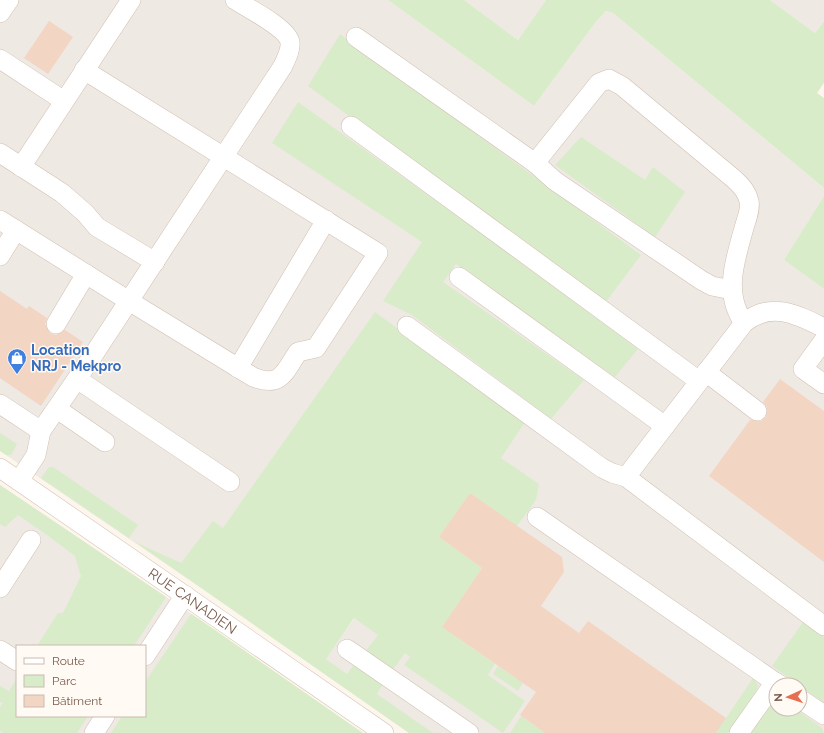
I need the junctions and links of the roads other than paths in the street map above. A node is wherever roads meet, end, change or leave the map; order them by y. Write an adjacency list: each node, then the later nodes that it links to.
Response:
1 (9, 0): 4 (street)
2 (131, 0): 7 (street)
3 (235, 0): 11 (street)
4 (0, 13)
5 (356, 37): 12 (street)
6 (0, 59): 8 (street)
7 (84, 70): 8 (street); 11 (street)
8 (64, 101): 13 (street)
9 (351, 126): 29 (street)
10 (0, 153): 13 (street)
11 (223, 156): 15 (street); 18 (street)
12 (535, 163): 21 (street); 21 (street)
13 (21, 167): 18 (street)
14 (0, 220): 16 (street)
15 (326, 220): 28 (street); 28 (street)
16 (16, 230): 17 (street); 19 (street)
17 (0, 256)
18 (155, 262): 22 (street)
19 (86, 274): 22 (street); 24 (street)
20 (459, 276): 35 (street)
21 (732, 290): 23 (street)
22 (129, 301): 28 (street); 30 (street)
23 (744, 323): 26 (street); 29 (street)
24 (56, 324)
25 (407, 326): 39 (street)
26 (824, 328)
27 (824, 340): 31 (street)
28 (238, 368)
29 (703, 377): 34 (street); 35 (street)
30 (77, 379): 33 (street); 41 (street)
31 (824, 384)
32 (0, 404): 36 (street)
33 (56, 409): 36 (street); 37 (street)
34 (757, 411)
35 (665, 426): 39 (street)
36 (41, 431): 40 (street)
37 (105, 442)
38 (0, 468): 40 (street, RUE CANADIEN)
39 (626, 477): 46 (street)
40 (19, 481): 45 (street, RUE CANADIEN)
41 (230, 482)
42 (537, 517): 51 (street)
43 (31, 540): 44 (street)
44 (0, 588)
45 (186, 595): 49 (street); 57 (street, RUE CANADIEN)
46 (824, 626)
47 (347, 649): 58 (street)
48 (0, 650): 50 (street)
49 (146, 655)
50 (16, 660)
51 (769, 677)
52 (768, 696): 59 (street)
53 (808, 704): 54 (street)
54 (824, 715)
55 (104, 717): 56 (street)
56 (94, 733)
57 (384, 733)
58 (468, 733)
59 (739, 733)

